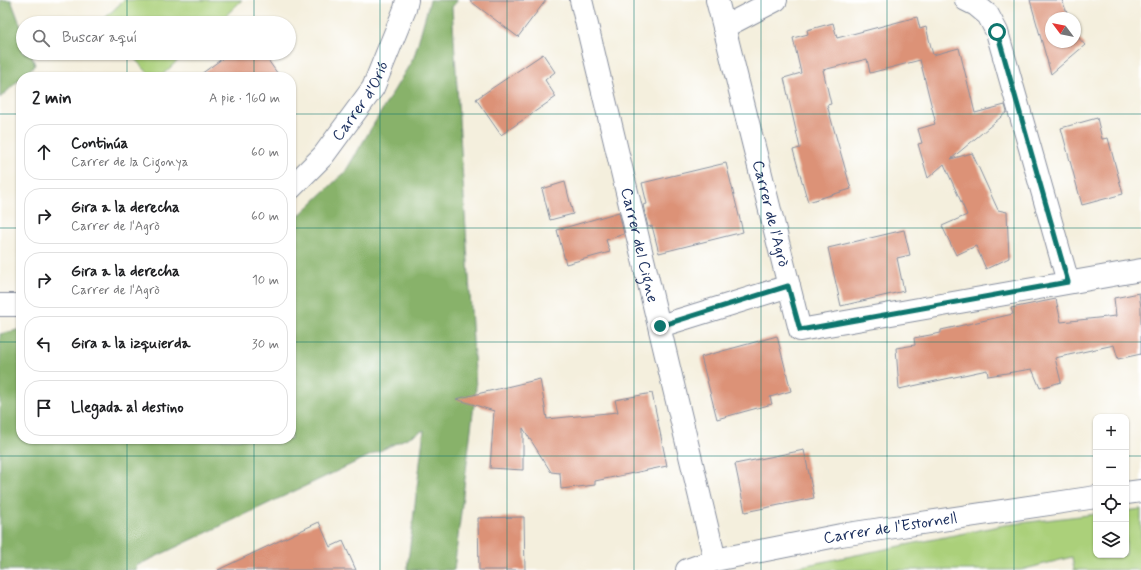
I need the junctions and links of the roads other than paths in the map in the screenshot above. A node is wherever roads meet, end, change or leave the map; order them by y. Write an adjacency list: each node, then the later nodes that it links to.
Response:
1 (407, 0): 7 (street, Carrer d'Orió)
2 (581, 0): 13 (street, Carrer del Cigne)
3 (717, 0): 6 (street, Carrer de l'Agrò)
4 (776, 0): 6 (street)
5 (966, 0): 9 (street)
6 (724, 27): 10 (street, Carrer de l'Agrò)
7 (296, 183)
8 (1141, 270): 9 (street, Carrer de l'Agrò)
9 (1068, 282): 10 (street, Carrer de l'Agrò)
10 (788, 286): 13 (street)
11 (0, 305): 12 (street)
12 (16, 305)
13 (660, 326): 17 (street, Carrer del Cigne)
14 (1141, 491): 15 (street)
15 (1129, 493)
16 (1093, 497): 17 (street, Carrer de l'Estornell)
17 (715, 560): 18 (street, Carrer de l'Estornell)
18 (687, 570)

